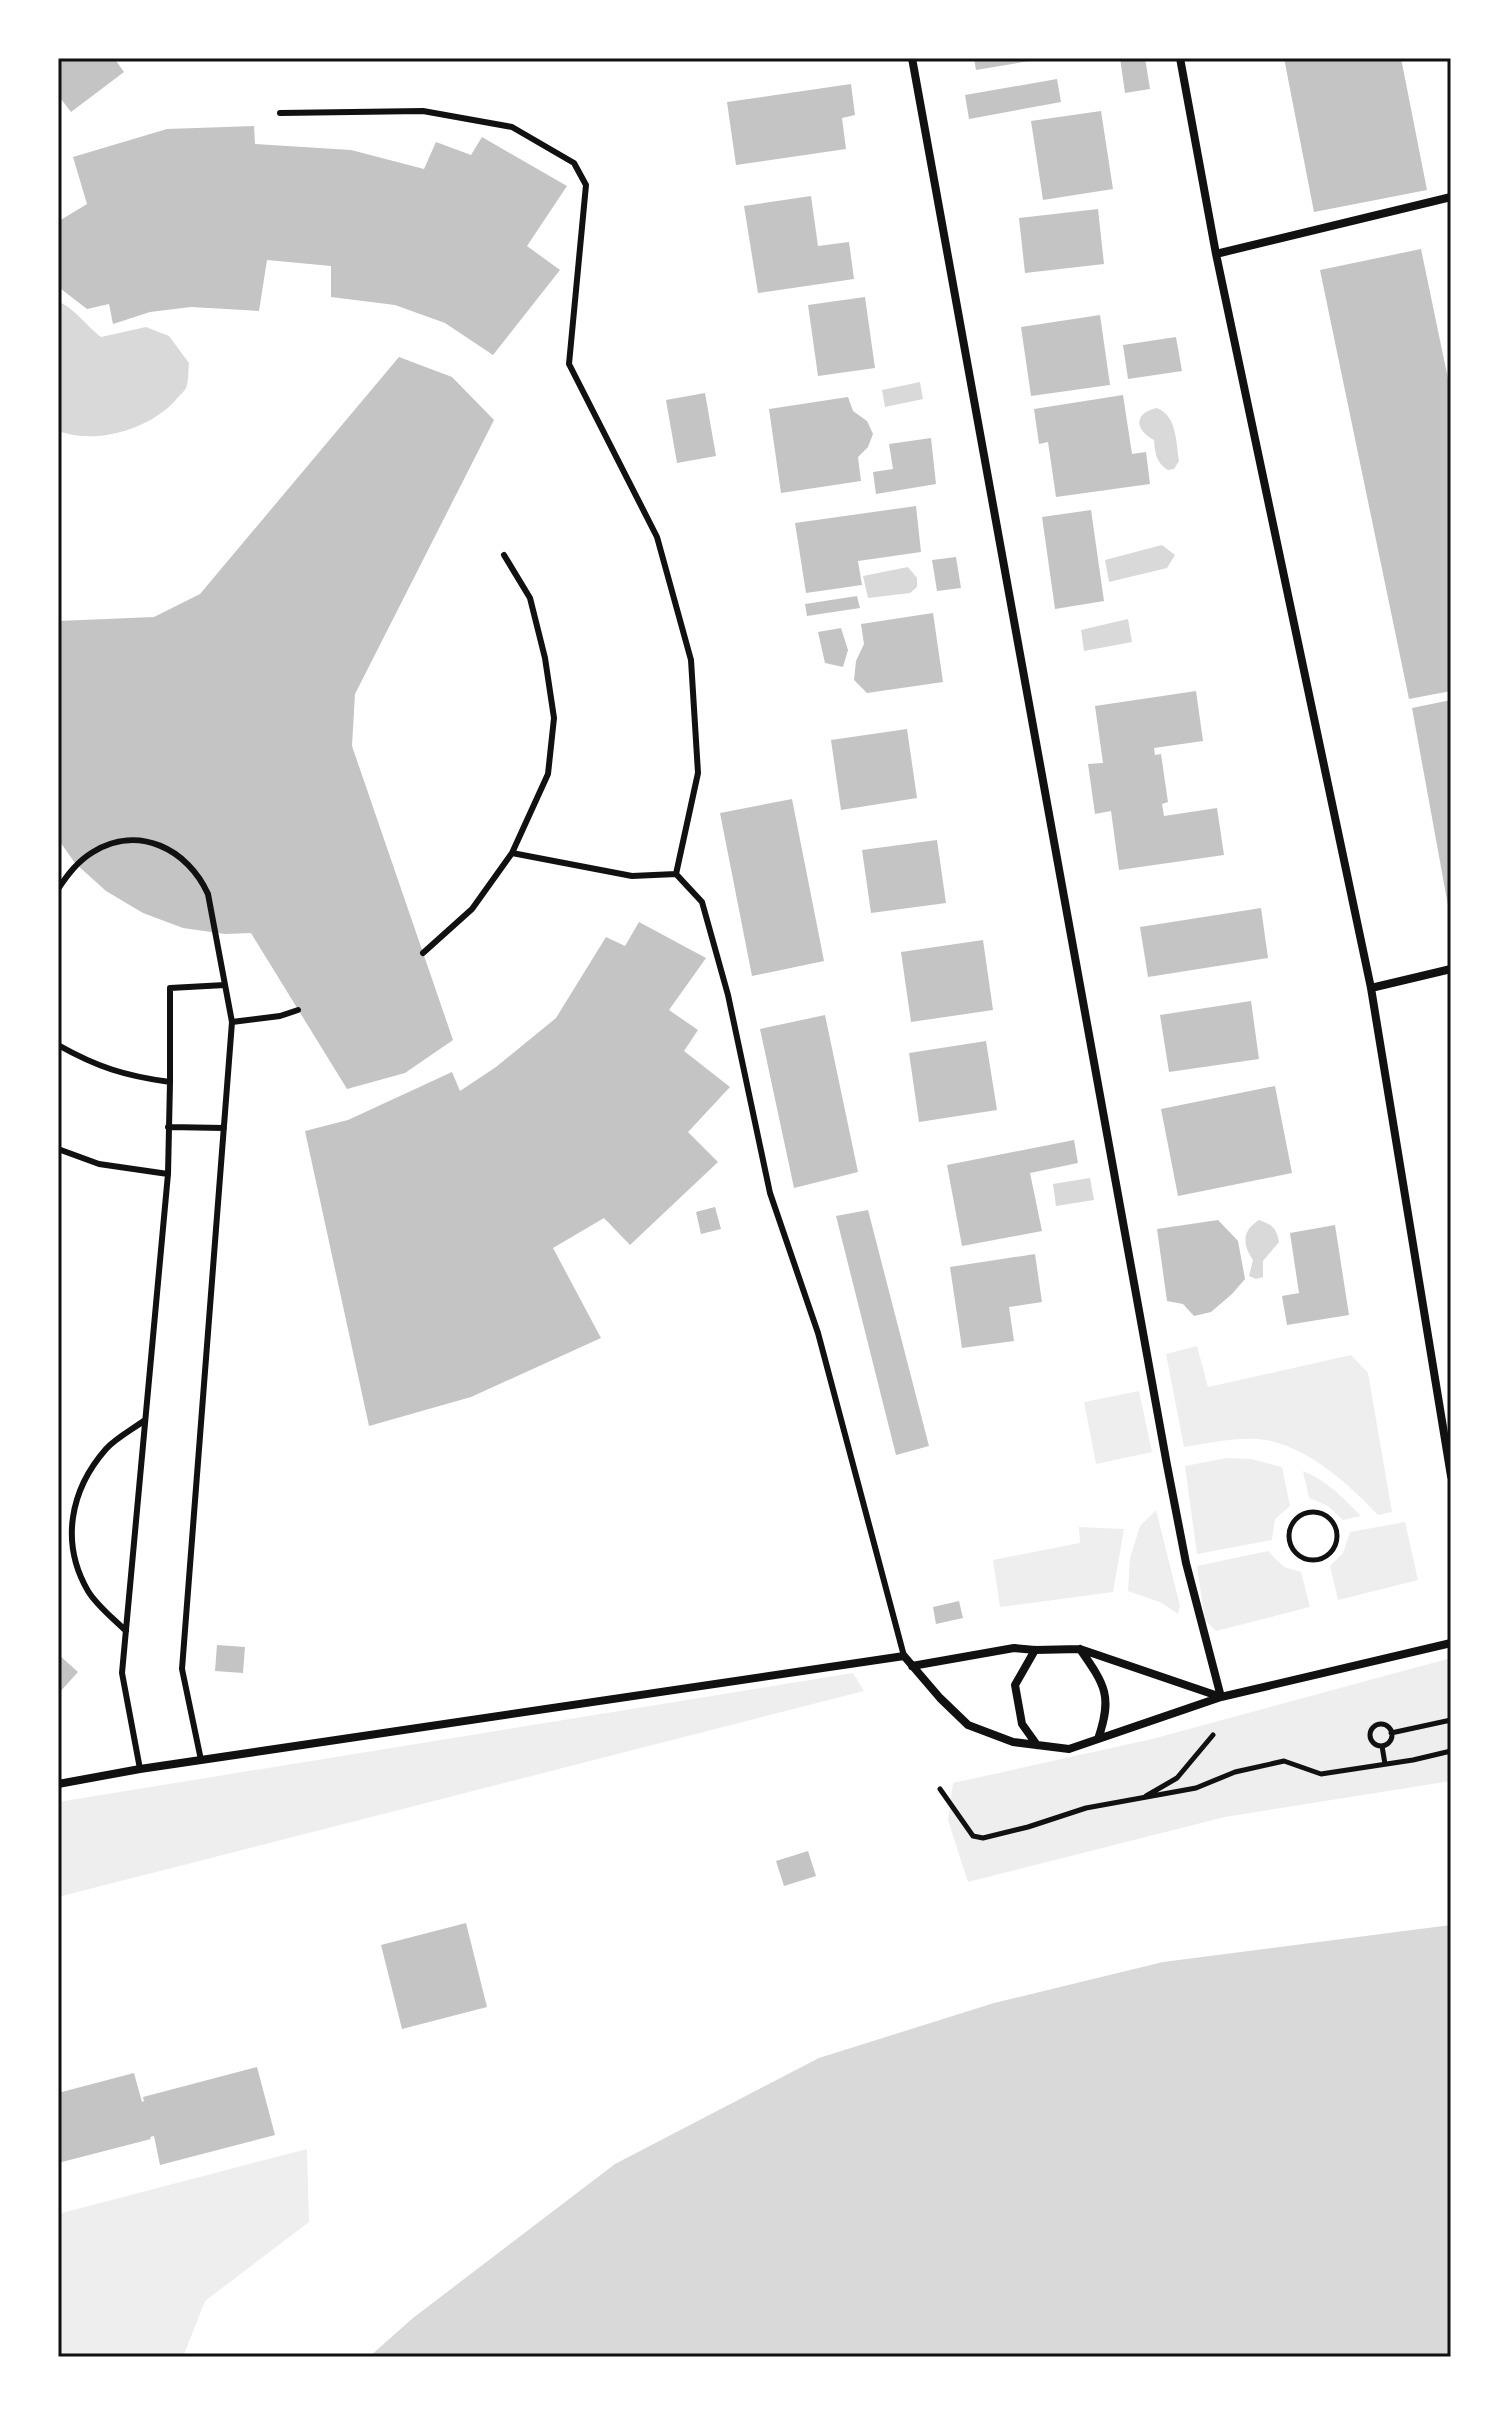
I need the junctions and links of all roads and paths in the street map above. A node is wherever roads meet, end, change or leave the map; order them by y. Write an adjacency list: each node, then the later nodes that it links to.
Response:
1 (912, 58): 31 (street)
2 (1180, 58): 5 (street)
3 (280, 113): 8 (lane)
4 (1451, 197): 5 (street)
5 (1216, 254): 13 (street)
6 (504, 555): 7 (lane)
7 (512, 853): 8 (lane); 10 (lane)
8 (676, 874): 29 (lane)
9 (58, 889): 12 (lane)
10 (423, 953)
11 (1451, 969): 13 (street)
12 (225, 985): 15 (lane); 17 (lane)
13 (1371, 988): 23 (street)
14 (298, 1010): 15 (lane)
15 (232, 1022): 19 (lane)
16 (58, 1045): 17 (lane)
17 (170, 1082): 18 (lane)
18 (168, 1127): 19 (lane); 21 (lane)
19 (224, 1128): 39 (lane)
20 (58, 1149): 21 (lane)
21 (168, 1174): 22 (lane)
22 (145, 1420): 25 (lane); 25 (lane)
23 (1451, 1476)
24 (1334, 1549): 24 (path)
25 (126, 1631): 41 (lane)
26 (1451, 1643): 31 (street)
27 (1080, 1649): 28 (street); 31 (street); 35 (street)
28 (1035, 1650): 30 (street); 36 (street)
29 (904, 1656): 30 (street); 39 (street)
30 (912, 1666): 36 (street)
31 (1221, 1697): 35 (street)
32 (1451, 1720): 33 (path)
33 (1391, 1733): 37 (path); 37 (path)
34 (1213, 1735): 44 (path)
35 (1098, 1739): 36 (street)
36 (1037, 1745)
37 (1382, 1746): 40 (path)
38 (1451, 1751): 40 (path)
39 (201, 1760): 41 (street)
40 (1385, 1764): 44 (path)
41 (140, 1769): 42 (street)
42 (58, 1784)
43 (940, 1789): 44 (path)
44 (1142, 1799)

